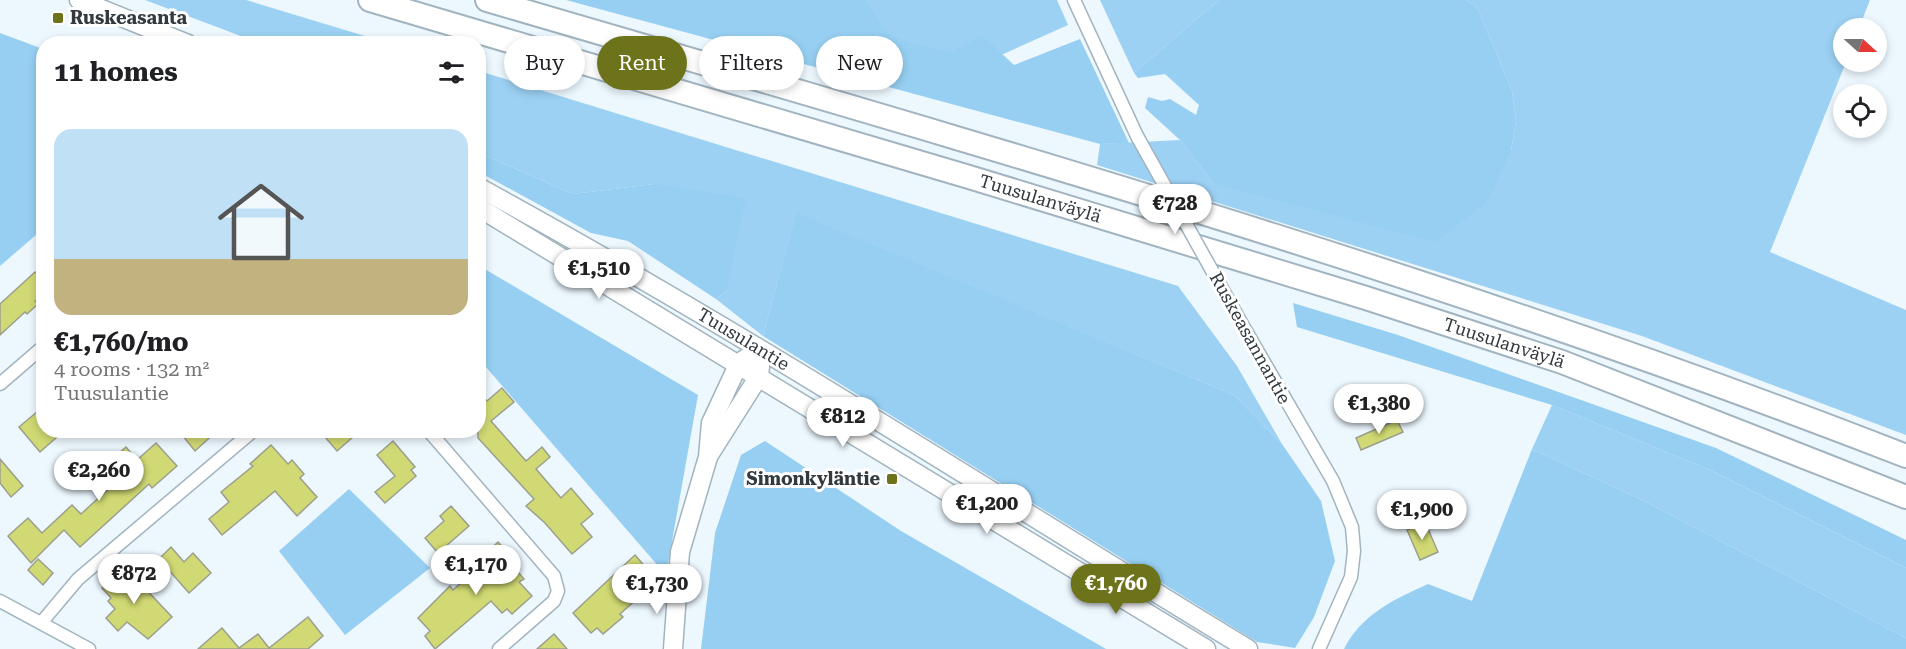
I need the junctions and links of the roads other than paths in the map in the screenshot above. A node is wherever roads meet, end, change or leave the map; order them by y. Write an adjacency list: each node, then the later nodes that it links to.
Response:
1 (79, 0): 5 (main road)
2 (370, 0): 15 (highway, Tuusulanväylä)
3 (487, 0): 16 (highway, Tuusulanväylä)
4 (1074, 0): 27 (street, Ruskeasannantie, bridge)
5 (168, 36)
6 (486, 191): 8 (main road, Tuusulantie)
7 (486, 212): 10 (main road, Tuusulantie)
8 (760, 350): 10 (main road); 11 (main road); 26 (main road, Tuusulantie)
9 (36, 352): 12 (street)
10 (739, 363): 11 (main road, Tuusulantie); 17 (main road)
11 (759, 376): 17 (main road); 25 (main road, Tuusulantie)
12 (0, 384)
13 (245, 438): 21 (street)
14 (435, 438): 23 (street)
15 (1804, 456): 18 (highway, Tuusulanväylä); 19 (highway)
16 (1906, 456)
17 (708, 457): 24 (main road)
18 (1906, 497)
19 (1906, 509)
20 (0, 601): 21 (street)
21 (41, 624): 22 (street)
22 (88, 649)
23 (499, 649)
24 (673, 649)
25 (1206, 649)
26 (1248, 649)
27 (1319, 649)

